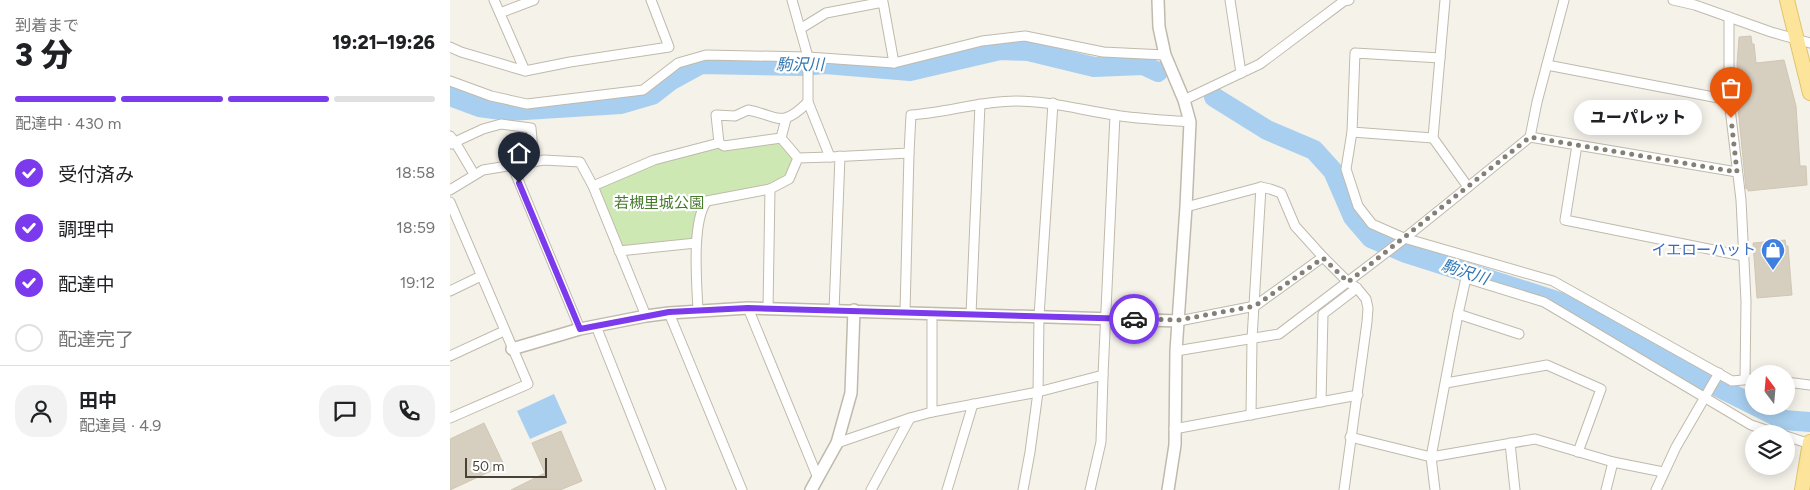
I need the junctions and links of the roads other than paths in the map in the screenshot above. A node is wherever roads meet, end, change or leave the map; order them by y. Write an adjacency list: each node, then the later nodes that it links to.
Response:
1 (494, 0): 13 (street)
2 (534, 0): 13 (street)
3 (651, 0): 19 (street)
4 (792, 0): 15 (street)
5 (1158, 0): 20 (street)
6 (1230, 0): 27 (street)
7 (1348, 0): 27 (street)
8 (1445, 0): 22 (street)
9 (1564, 0): 25 (street)
10 (1673, 0): 12 (street)
11 (1787, 0): 16 (main road)
12 (1705, 4): 14 (street)
13 (500, 14): 26 (street)
14 (1729, 17): 16 (street); 31 (street)
15 (800, 29): 21 (street); 23 (street)
16 (1796, 38): 17 (street); 29 (main road)
17 (1810, 43)
18 (450, 47): 26 (street)
19 (669, 47): 24 (street); 26 (street)
20 (1165, 55): 23 (street); 30 (street)
21 (808, 57): 23 (street); 24 (street); 32 (street)
22 (1440, 58): 38 (street); 41 (street)
23 (894, 62)
24 (678, 63): 28 (street)
25 (1547, 65): 31 (street); 39 (street)
26 (525, 71)
27 (1241, 73): 30 (street)
28 (450, 81)
29 (1810, 93)
30 (1184, 100): 37 (street)
31 (1729, 100): 51 (street)
32 (808, 102): 36 (street); 47 (street)
33 (1053, 103): 34 (street); 35 (street); 81 (street)
34 (980, 104): 45 (street); 78 (street)
35 (1115, 115): 37 (street); 82 (street)
36 (786, 119): 40 (street); 43 (street)
37 (1190, 122): 59 (street)
38 (1352, 132): 41 (street); 60 (street)
39 (1530, 137): 44 (street); 55 (street)
40 (781, 138): 43 (street); 48 (street)
41 (1433, 138): 55 (street)
42 (452, 141): 49 (street); 52 (street)
43 (719, 143): 53 (street)
44 (1577, 145): 51 (street); 63 (street)
45 (909, 153): 46 (street); 76 (street)
46 (840, 156): 47 (street); 74 (street)
47 (830, 157): 48 (street)
48 (798, 158): 56 (street)
49 (534, 162): 50 (street); 53 (street)
50 (512, 165): 52 (street); 85 (street)
51 (1737, 172): 63 (street)
52 (474, 174): 57 (street)
53 (593, 186): 62 (street)
54 (1261, 187): 59 (street); 64 (street); 69 (street)
55 (1468, 187): 60 (street)
56 (770, 189): 61 (street); 71 (street)
57 (450, 190)
58 (450, 202): 65 (street)
59 (1186, 207): 83 (street)
60 (1402, 240): 66 (street); 94 (street)
61 (696, 243): 62 (street); 73 (street)
62 (619, 251): 80 (street)
63 (1743, 256): 92 (street)
64 (1323, 258): 66 (street); 69 (street)
65 (481, 276): 68 (street); 86 (street)
66 (1348, 282): 67 (street); 88 (street)
67 (1357, 288): 101 (street); 102 (street)
68 (450, 291)
69 (1255, 306): 83 (street); 88 (street)
70 (748, 308): 71 (street); 73 (street); 119 (street)
71 (768, 308): 74 (street)
72 (854, 310): 74 (street); 76 (street); 112 (street)
73 (698, 311): 75 (street)
74 (834, 311)
75 (669, 312): 80 (street); 121 (street)
76 (905, 312): 77 (street)
77 (932, 313): 78 (street); 104 (street)
78 (971, 314): 81 (street)
79 (1458, 314): 87 (street); 96 (street); 100 (street)
80 (646, 316): 84 (street)
81 (1039, 316): 82 (street); 99 (street)
82 (1106, 318): 83 (street); 93 (street)
83 (1179, 320): 90 (street)
84 (596, 326): 85 (street); 120 (street)
85 (580, 329): 89 (street)
86 (504, 331): 89 (street); 91 (street)
87 (1519, 334)
88 (1252, 338): 90 (street); 105 (street)
89 (512, 349): 106 (street)
90 (1176, 351): 109 (street)
91 (450, 356)
92 (1748, 365)
93 (1103, 375): 99 (street); 126 (street)
94 (1717, 376): 95 (street); 100 (street)
95 (1745, 379)
96 (1446, 382): 115 (street); 116 (street)
97 (1795, 383): 98 (street)
98 (1810, 385)
99 (1038, 392): 103 (street); 125 (street)
100 (1706, 395): 108 (street); 118 (street)
101 (1358, 396): 102 (street); 110 (street)
102 (1321, 402): 105 (street)
103 (974, 404): 104 (street); 124 (street)
104 (932, 412): 107 (street)
105 (1251, 415): 109 (street)
106 (450, 418)
107 (910, 418): 112 (street); 123 (street)
108 (1750, 425)
109 (1174, 429): 127 (street)
110 (1350, 436): 116 (street); 128 (street)
111 (1795, 439): 114 (street)
112 (837, 443): 119 (street)
113 (1510, 443): 115 (street); 116 (street); 130 (street)
114 (1810, 443): 133 (main road)
115 (1578, 452): 117 (street)
116 (1431, 457): 129 (street)
117 (1613, 462): 118 (street); 131 (street)
118 (1663, 472): 132 (street)
119 (818, 478): 122 (street)
120 (662, 490)
121 (742, 490)
122 (811, 490)
123 (871, 490)
124 (947, 490)
125 (1023, 490)
126 (1090, 490)
127 (1168, 490)
128 (1344, 490)
129 (1435, 490)
130 (1515, 490)
131 (1606, 490)
132 (1656, 490)
133 (1802, 490)

